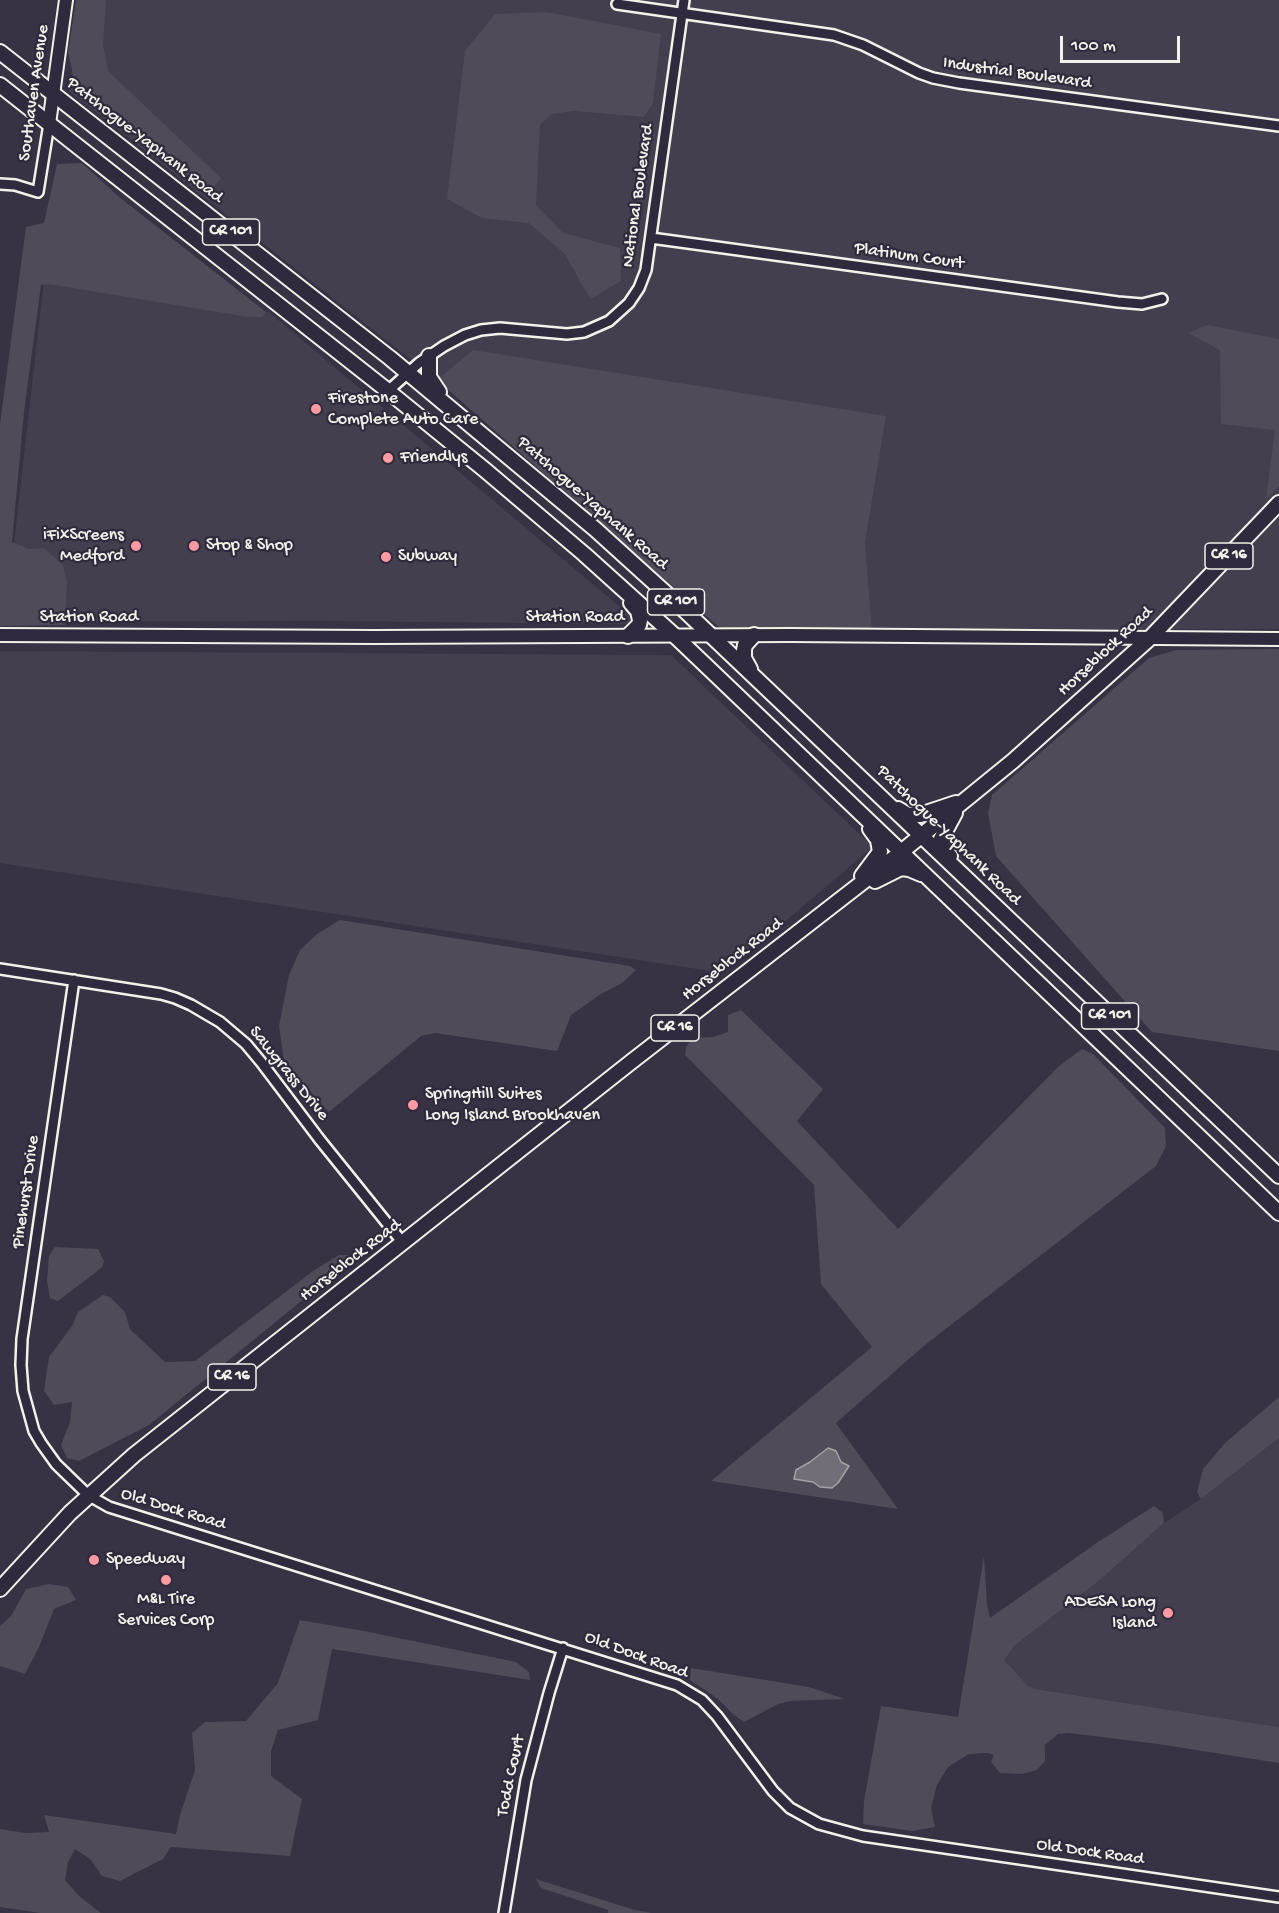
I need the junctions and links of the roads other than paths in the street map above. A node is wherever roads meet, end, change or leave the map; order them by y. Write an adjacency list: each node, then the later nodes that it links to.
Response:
1 (66, 0): 7 (main road, Southaven Avenue)
2 (684, 0): 4 (street, National Boulevard)
3 (617, 4): 4 (street, Industrial Boulevard)
4 (681, 13): 9 (street, Industrial Boulevard); 11 (street, National Boulevard)
5 (0, 51): 7 (main road, Patchogue-Yaphank Road / CR 101)
6 (0, 85): 8 (main road, CR 101)
7 (54, 92): 8 (main road, Southaven Avenue); 14 (main road, Patchogue-Yaphank Road / CR 101)
8 (49, 124): 10 (street, Southaven Avenue); 15 (main road, CR 101)
9 (1279, 126)
10 (0, 184)
11 (651, 238): 12 (street, Platinum Court); 13 (street, National Boulevard)
12 (1162, 298)
13 (429, 356): 14 (street, National Boulevard); 16 (main road)
14 (408, 373): 15 (street, National Boulevard); 16 (main road, Patchogue-Yaphank Road / CR 101)
15 (388, 391): 18 (main road, CR 101)
16 (463, 418): 22 (main road, Patchogue-Yaphank Road / CR 101)
17 (1279, 502): 24 (main road, Horseblock Road / CR 16)
18 (608, 576): 20 (main road); 21 (main road, CR 101)
19 (0, 635): 20 (main road, Station Road)
20 (628, 636): 21 (main road, Station Road)
21 (675, 636): 22 (main road, Station Road); 29 (main road, CR 101)
22 (711, 636): 23 (main road, Station Road); 26 (main road, Patchogue-Yaphank Road / CR 101)
23 (754, 636): 24 (main road, Station Road); 26 (main road)
24 (1149, 638): 25 (main road, Station Road); 28 (main road, Horseblock Road / CR 16)
25 (1279, 639)
26 (754, 676): 27 (main road, Patchogue-Yaphank Road / CR 101)
27 (885, 801): 28 (main road); 30 (main road, Patchogue-Yaphank Road / CR 101)
28 (964, 801): 30 (main road, Horseblock Road / CR 16); 33 (main road)
29 (852, 806): 31 (main road, CR 101); 34 (main road)
30 (921, 836): 31 (main road, Horseblock Road / CR 16); 33 (main road, Patchogue-Yaphank Road / CR 101)
31 (901, 852): 32 (main road, CR 101); 34 (main road, Horseblock Road / CR 16)
32 (926, 876): 34 (main road); 38 (main road, CR 101)
33 (967, 880): 37 (main road, Patchogue-Yaphank Road / CR 101)
34 (845, 896): 41 (main road, Horseblock Road / CR 16)
35 (0, 969): 36 (street, Sawgrass Drive)
36 (74, 980): 41 (street, Sawgrass Drive); 42 (street, Pinehurst Drive)
37 (1224, 1124): 38 (main road); 39 (main road, Patchogue-Yaphank Road / CR 101)
38 (1205, 1142): 40 (main road, CR 101)
39 (1279, 1176)
40 (1279, 1213)
41 (403, 1243): 42 (main road, Horseblock Road / CR 16)
42 (88, 1496): 43 (main road, Horseblock Road / CR 16); 44 (street, Old Dock Road)
43 (0, 1589)
44 (563, 1648): 45 (street, Old Dock Road); 46 (street, Todd Court)
45 (1279, 1897)
46 (504, 1913)

